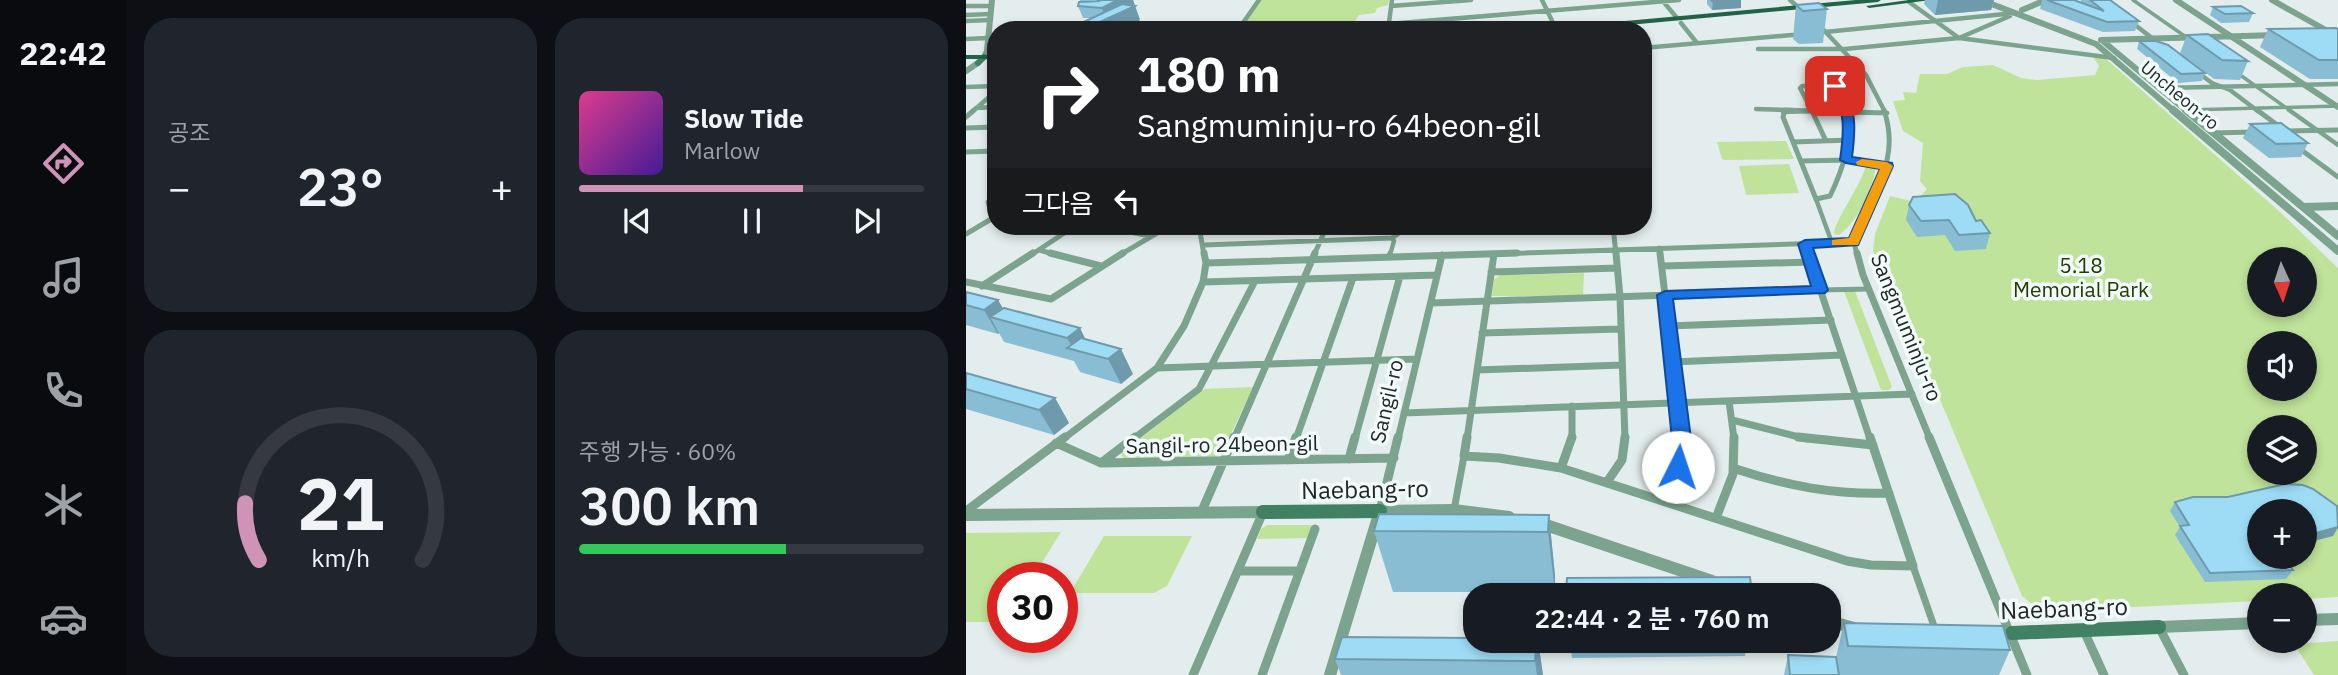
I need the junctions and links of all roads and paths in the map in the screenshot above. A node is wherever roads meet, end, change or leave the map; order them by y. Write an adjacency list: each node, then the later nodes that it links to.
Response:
1 (1259, 0): 32 (street)
2 (1471, 0): 13 (street)
3 (1542, 0): 22 (street)
4 (1679, 0): 14 (street)
5 (1790, 0): 21 (street)
6 (1878, 0): 21 (main road)
7 (1928, 0): 16 (main road)
8 (1981, 0): 23 (street, Uncheon-ro)
9 (1992, 0): 23 (street, Uncheon-ro)
10 (2133, 0): 43 (street)
11 (2176, 0): 47 (street)
12 (2272, 0): 42 (street)
13 (1455, 1): 19 (street); 27 (street)
14 (1663, 1): 22 (street); 36 (street)
15 (2047, 1): 23 (street)
16 (1909, 2): 36 (main road); 37 (street)
17 (992, 3): 20 (street); 26 (street)
18 (1392, 3): 19 (street); 33 (street)
19 (1431, 3): 29 (street)
20 (966, 6)
21 (1798, 7): 36 (main road)
22 (1547, 11): 27 (street); 35 (street)
23 (2019, 11): 37 (street); 46 (street); 52 (street, Uncheon-ro)
24 (2121, 14): 50 (street)
25 (966, 15): 26 (street)
26 (990, 17): 30 (street); 31 (street)
27 (1459, 18): 29 (street)
28 (1811, 18): 40 (street, Sangmuminju-ro)
29 (1432, 20): 34 (street)
30 (966, 21)
31 (990, 21)
32 (1244, 21)
33 (1389, 21)
34 (1421, 21)
35 (1552, 21)
36 (1679, 21): 38 (main road); 39 (main road); 53 (street)
37 (1935, 21): 40 (street); 46 (street)
38 (1652, 23)
39 (1652, 25)
40 (1826, 32): 53 (street); 57 (street, Sangmuminju-ro)
41 (2312, 34): 42 (street)
42 (2337, 36): 48 (street)
43 (2186, 37): 47 (street); 50 (street)
44 (2288, 37): 47 (street)
45 (987, 38): 49 (street)
46 (1959, 38): 57 (street); 61 (street)
47 (2233, 38): 50 (street); 70 (street)
48 (2319, 38)
49 (966, 39)
50 (2154, 39): 52 (street); 58 (street)
51 (987, 41): 63 (street)
52 (2098, 42): 61 (street, Uncheon-ro); 75 (street, Uncheon-ro)
53 (1698, 43): 54 (street)
54 (1682, 45): 55 (street); 59 (street)
55 (1652, 47)
56 (1758, 49): 57 (street)
57 (1845, 49): 87 (street, Sangmuminju-ro)
58 (2167, 49)
59 (1684, 52)
60 (966, 57): 63 (main road)
61 (2115, 58): 110 (street, Uncheon-ro)
62 (987, 59): 63 (main road)
63 (981, 60): 64 (main road); 65 (main road); 67 (street)
64 (987, 61)
65 (966, 63)
66 (2190, 66): 73 (street)
67 (966, 71)
68 (2234, 71): 71 (street)
69 (2338, 84): 70 (street)
70 (2304, 85): 71 (street); 77 (street)
71 (2255, 86): 73 (street); 81 (street)
72 (966, 87): 74 (street)
73 (2222, 87): 75 (street); 80 (street)
74 (987, 88)
75 (2162, 88): 84 (street, Uncheon-ro)
76 (987, 97): 79 (street)
77 (2338, 106): 81 (street)
78 (987, 107): 79 (street)
79 (976, 108): 88 (street)
80 (2255, 108): 81 (street); 84 (street); 96 (street)
81 (2286, 108): 91 (street)
82 (1756, 109): 83 (street)
83 (1785, 110): 85 (street); 99 (street)
84 (2187, 110): 95 (street, Uncheon-ro)
85 (1812, 111): 86 (street); 86 (street); 98 (street)
86 (1847, 112): 87 (street); 97 (street)
87 (1887, 113): 106 (street, Sangmuminju-ro)
88 (966, 117)
89 (987, 127): 90 (street)
90 (966, 128)
91 (2318, 130): 92 (street); 96 (street); 101 (street)
92 (2338, 130)
93 (2268, 131): 96 (street)
94 (2254, 132): 95 (street)
95 (2212, 133): 111 (street, Uncheon-ro)
96 (2283, 134)
97 (1850, 140): 98 (street); 104 (street)
98 (1826, 141): 99 (street)
99 (1793, 142): 105 (street)
100 (2294, 144): 107 (street)
101 (2338, 145)
102 (987, 151): 103 (street)
103 (966, 152)
104 (1846, 160): 105 (street); 106 (street); 108 (street)
105 (1801, 161): 108 (street)
106 (1887, 166): 125 (street, Sangmuminju-ro)
107 (2338, 177)
108 (1816, 199): 126 (street)
109 (2338, 206): 111 (street)
110 (2290, 208): 111 (street); 132 (street, Uncheon-ro)
111 (2304, 208): 121 (street, Uncheon-ro)
112 (987, 222): 113 (street)
113 (966, 234)
114 (1062, 235): 131 (street)
115 (1141, 235): 122 (street)
116 (1153, 235): 122 (street)
117 (1201, 235): 128 (street)
118 (1323, 235): 124 (street)
119 (1396, 235): 123 (street)
120 (1614, 235): 129 (street)
121 (2338, 236)
122 (1150, 237): 139 (street)
123 (1392, 238): 124 (street); 135 (street)
124 (1321, 241): 128 (street); 136 (street)
125 (1854, 242): 126 (street); 151 (street, Sangmuminju-ro)
126 (1832, 243): 127 (street)
127 (1805, 244): 130 (street); 137 (street)
128 (1204, 245): 138 (street)
129 (1615, 248): 130 (street); 133 (street); 141 (street)
130 (1659, 248): 140 (street)
131 (1039, 250): 139 (street); 150 (street)
132 (2338, 250)
133 (1494, 254): 134 (street); 142 (street)
134 (1442, 255): 135 (street); 143 (street, Sangil-ro)
135 (1390, 257): 136 (street)
136 (1312, 260): 138 (street); 146 (street)
137 (1811, 262): 140 (street); 152 (street)
138 (1206, 263): 149 (street)
139 (1101, 266): 150 (street)
140 (1662, 266): 153 (street)
141 (1617, 268): 142 (street); 154 (street)
142 (1491, 272): 155 (street)
143 (1437, 275): 144 (street); 156 (street, Sangil-ro)
144 (1401, 276): 145 (street); 163 (street)
145 (1353, 278): 146 (street); 164 (street)
146 (1304, 279): 147 (street); 166 (street)
147 (1255, 281): 149 (street); 168 (street)
148 (966, 282): 150 (street)
149 (1203, 282): 169 (street)
150 (982, 286)
151 (1869, 289): 152 (street); 171 (street, Sangmuminju-ro)
152 (1820, 290): 153 (street); 157 (street)
153 (1665, 295): 154 (street); 158 (street)
154 (1620, 297): 155 (street); 159 (street)
155 (1487, 301): 156 (street); 160 (street)
156 (1431, 303): 162 (street, Sangil-ro)
157 (1831, 320): 158 (street); 161 (street)
158 (1668, 326): 165 (street)
159 (1620, 329): 160 (street); 167 (street)
160 (1482, 333): 170 (street)
161 (1842, 355): 165 (street); 172 (street)
162 (1417, 359): 163 (street); 178 (street, Sangil-ro)
163 (1377, 360): 164 (street); 184 (street)
164 (1323, 362): 166 (street); 185 (street)
165 (1672, 362): 174 (street)
166 (1268, 364): 168 (street); 186 (street)
167 (1622, 365): 170 (street); 175 (street)
168 (1211, 366): 169 (street); 187 (street)
169 (1157, 368): 180 (street)
170 (1477, 370): 177 (street)
171 (1912, 394): 172 (street); 211 (street, Sangmuminju-ro)
172 (1856, 396): 173 (street); 181 (street)
173 (1729, 401): 174 (street); 179 (street)
174 (1677, 402): 175 (street); 192 (street)
175 (1624, 404): 176 (street); 190 (street)
176 (1572, 407): 177 (street); 188 (street)
177 (1471, 410): 178 (street); 182 (street)
178 (1404, 413): 183 (street, Sangil-ro)
179 (1732, 420): 181 (street); 189 (street)
180 (1056, 443): 187 (street, Sangil-ro 24beon-gil); 196 (street)
181 (1872, 444): 191 (street)
182 (1464, 456): 188 (street); 193 (street)
183 (1394, 458): 184 (street, Sangil-ro 24beon-gil); 194 (street, Sangil-ro)
184 (1349, 459): 185 (street, Sangil-ro 24beon-gil)
185 (1288, 460): 186 (street, Sangil-ro 24beon-gil)
186 (1224, 461): 187 (street, Sangil-ro 24beon-gil); 197 (street)
187 (1101, 463)
188 (1561, 468): 190 (street)
189 (1736, 469): 191 (street); 198 (street)
190 (1607, 482): 192 (street)
191 (1889, 493): 200 (street)
192 (1664, 501): 198 (street)
193 (1454, 510): 194 (street, Naebang-ro); 203 (street, Naebang-ro)
194 (1380, 511): 195 (main road, Naebang-ro); 216 (street, Sangil-ro)
195 (1263, 512): 197 (street, Naebang-ro); 201 (street)
196 (966, 513): 197 (street, Naebang-ro)
197 (1201, 513)
198 (1716, 518): 200 (street)
199 (1315, 529): 202 (street)
200 (1913, 566): 213 (street)
201 (1239, 571): 202 (street); 214 (street)
202 (1300, 571): 215 (street)
203 (1716, 583)
204 (2338, 618): 205 (street)
205 (2317, 619)
206 (1841, 623): 209 (street)
207 (2247, 623): 208 (street, Naebang-ro)
208 (2159, 627): 210 (main road, Naebang-ro); 219 (street)
209 (1869, 629)
210 (2084, 631): 211 (main road, Naebang-ro); 218 (street)
211 (2012, 633): 212 (street, Naebang-ro); 217 (street, Sangmuminju-ro)
212 (1990, 634)
213 (1937, 635)
214 (1192, 675)
215 (1262, 675)
216 (1330, 675)
217 (2027, 675)
218 (2104, 675)
219 (2184, 675)

